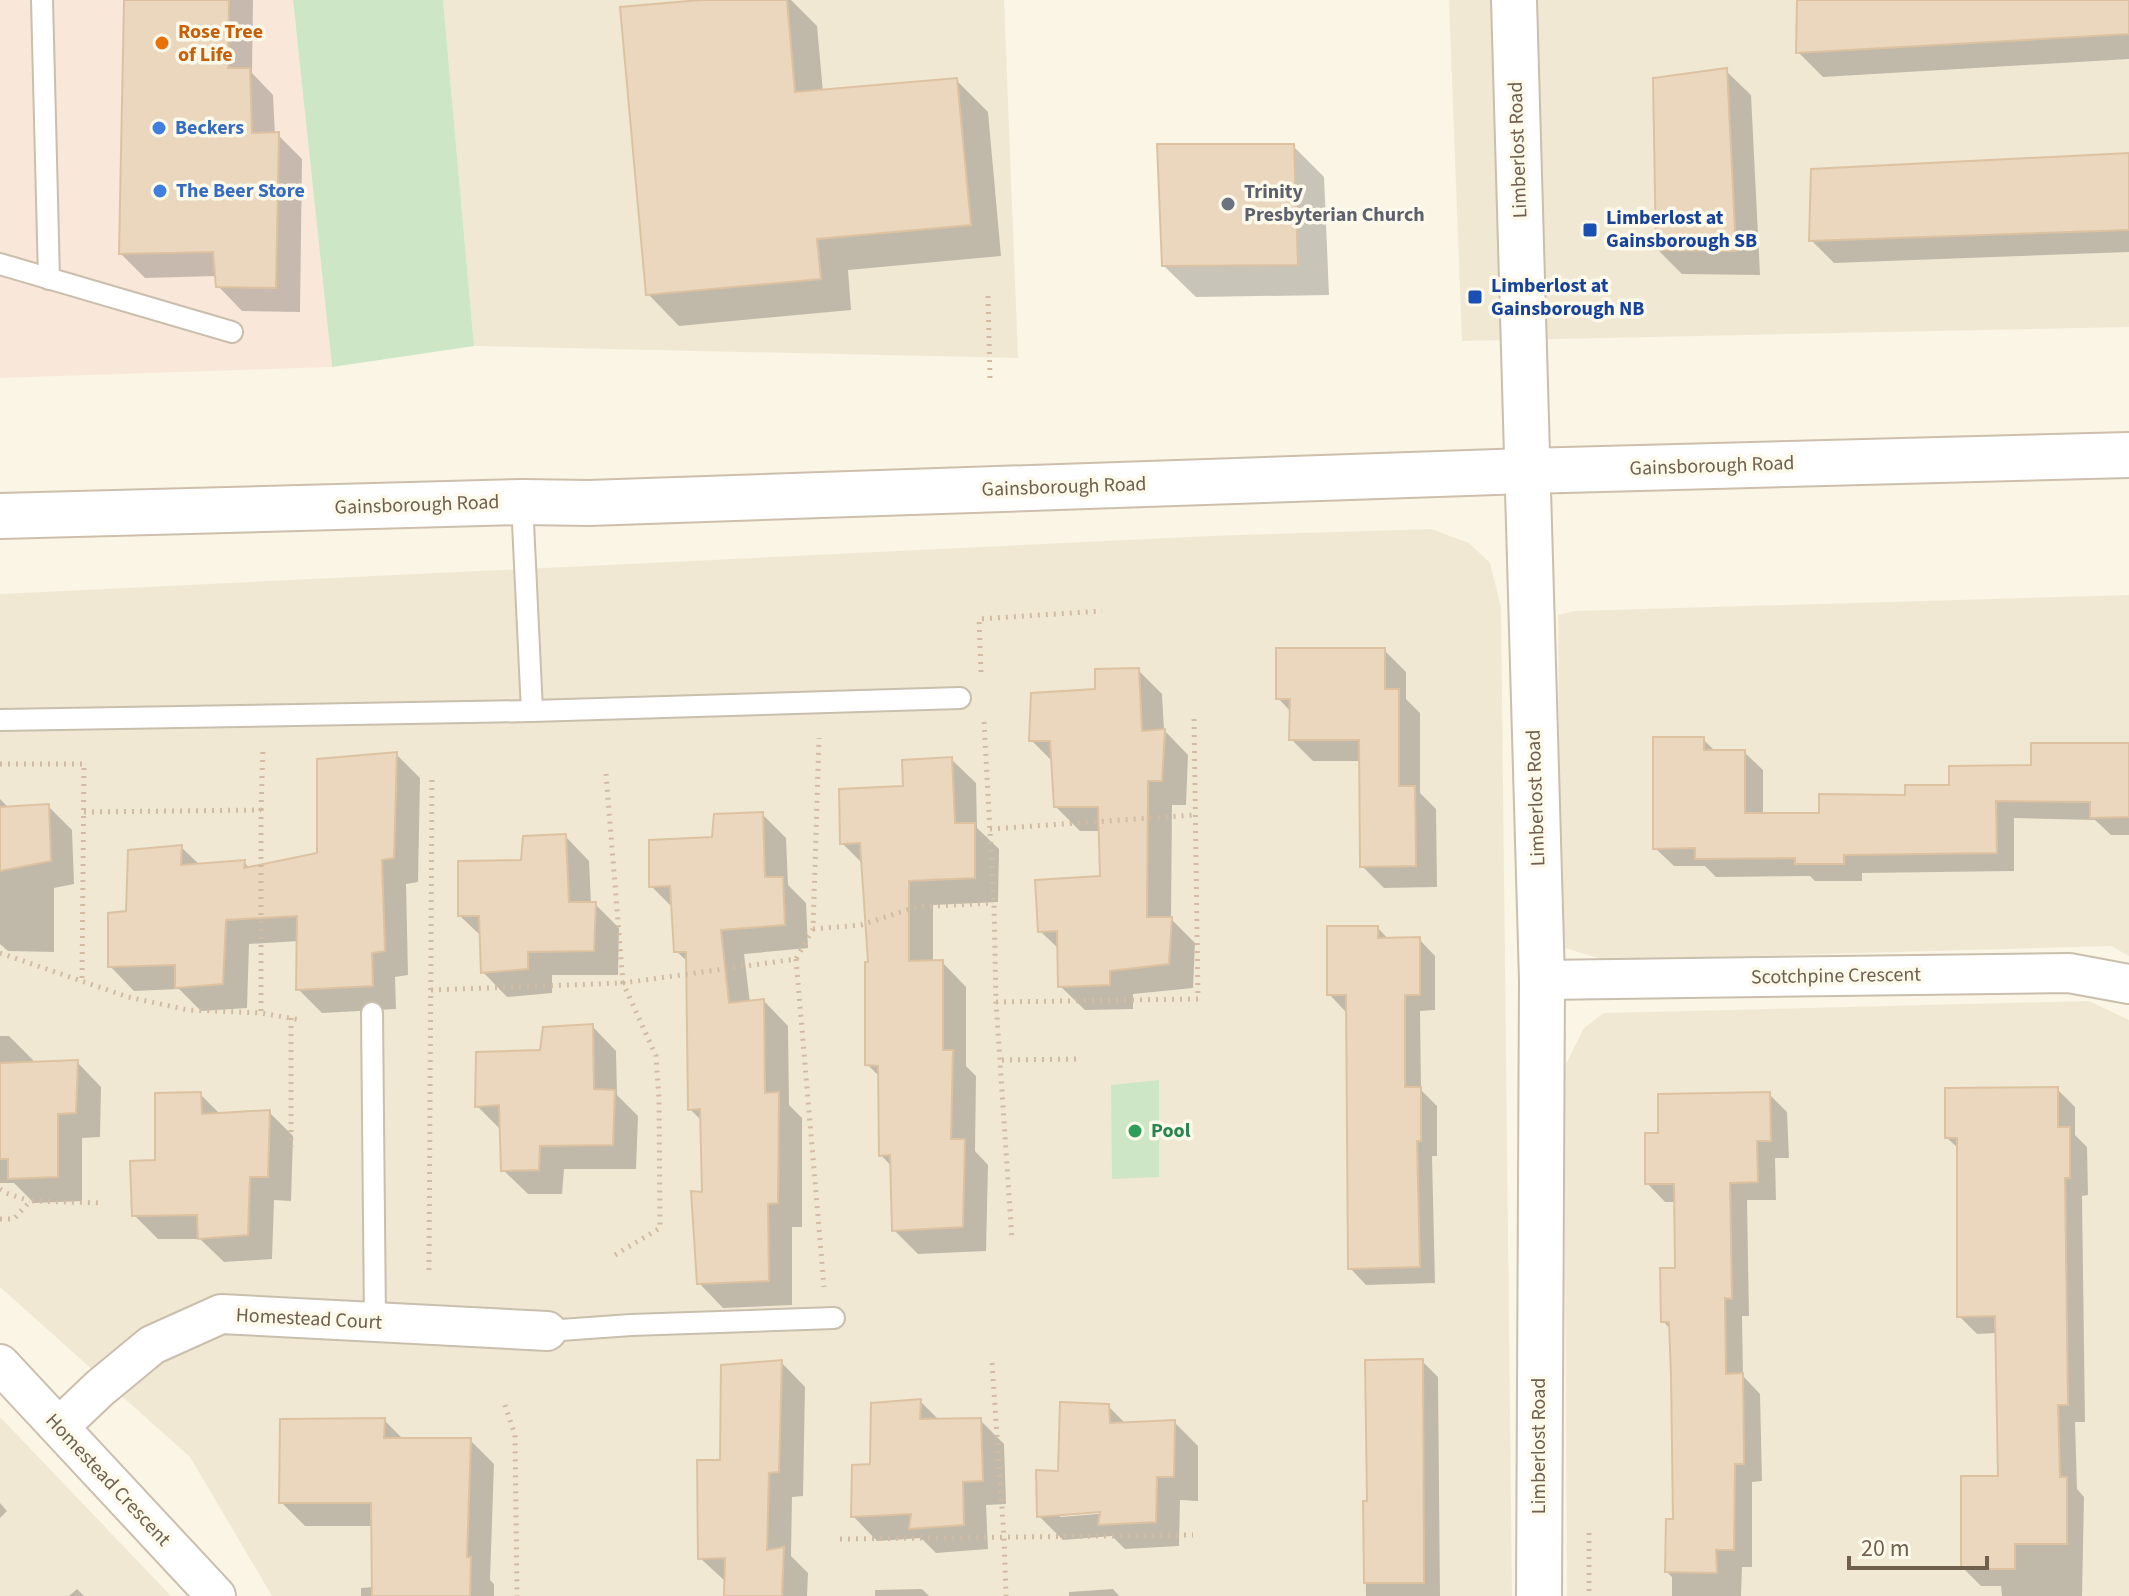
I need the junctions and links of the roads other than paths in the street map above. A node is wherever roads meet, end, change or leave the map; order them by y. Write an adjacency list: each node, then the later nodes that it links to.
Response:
1 (42, 0): 4 (lane)
2 (1514, 0): 7 (main road, Limberlost Road)
3 (0, 264): 4 (lane)
4 (49, 279): 5 (lane)
5 (232, 332)
6 (2129, 455): 7 (main road, Gainsborough Road)
7 (1527, 471): 8 (main road, Gainsborough Road); 13 (main road, Limberlost Road)
8 (522, 502): 9 (main road, Gainsborough Road); 11 (lane)
9 (0, 516)
10 (960, 698): 11 (lane)
11 (532, 711): 12 (lane)
12 (0, 720)
13 (1542, 980): 14 (street, Scotchpine Crescent); 22 (main road, Limberlost Road)
14 (2129, 984)
15 (372, 1013): 17 (lane)
16 (834, 1318): 18 (lane)
17 (375, 1322): 18 (street, Homestead Court); 20 (street, Homestead Court)
18 (547, 1331)
19 (0, 1364): 20 (street, Homestead Crescent)
20 (60, 1426): 21 (street, Homestead Crescent)
21 (216, 1596)
22 (1539, 1596)

